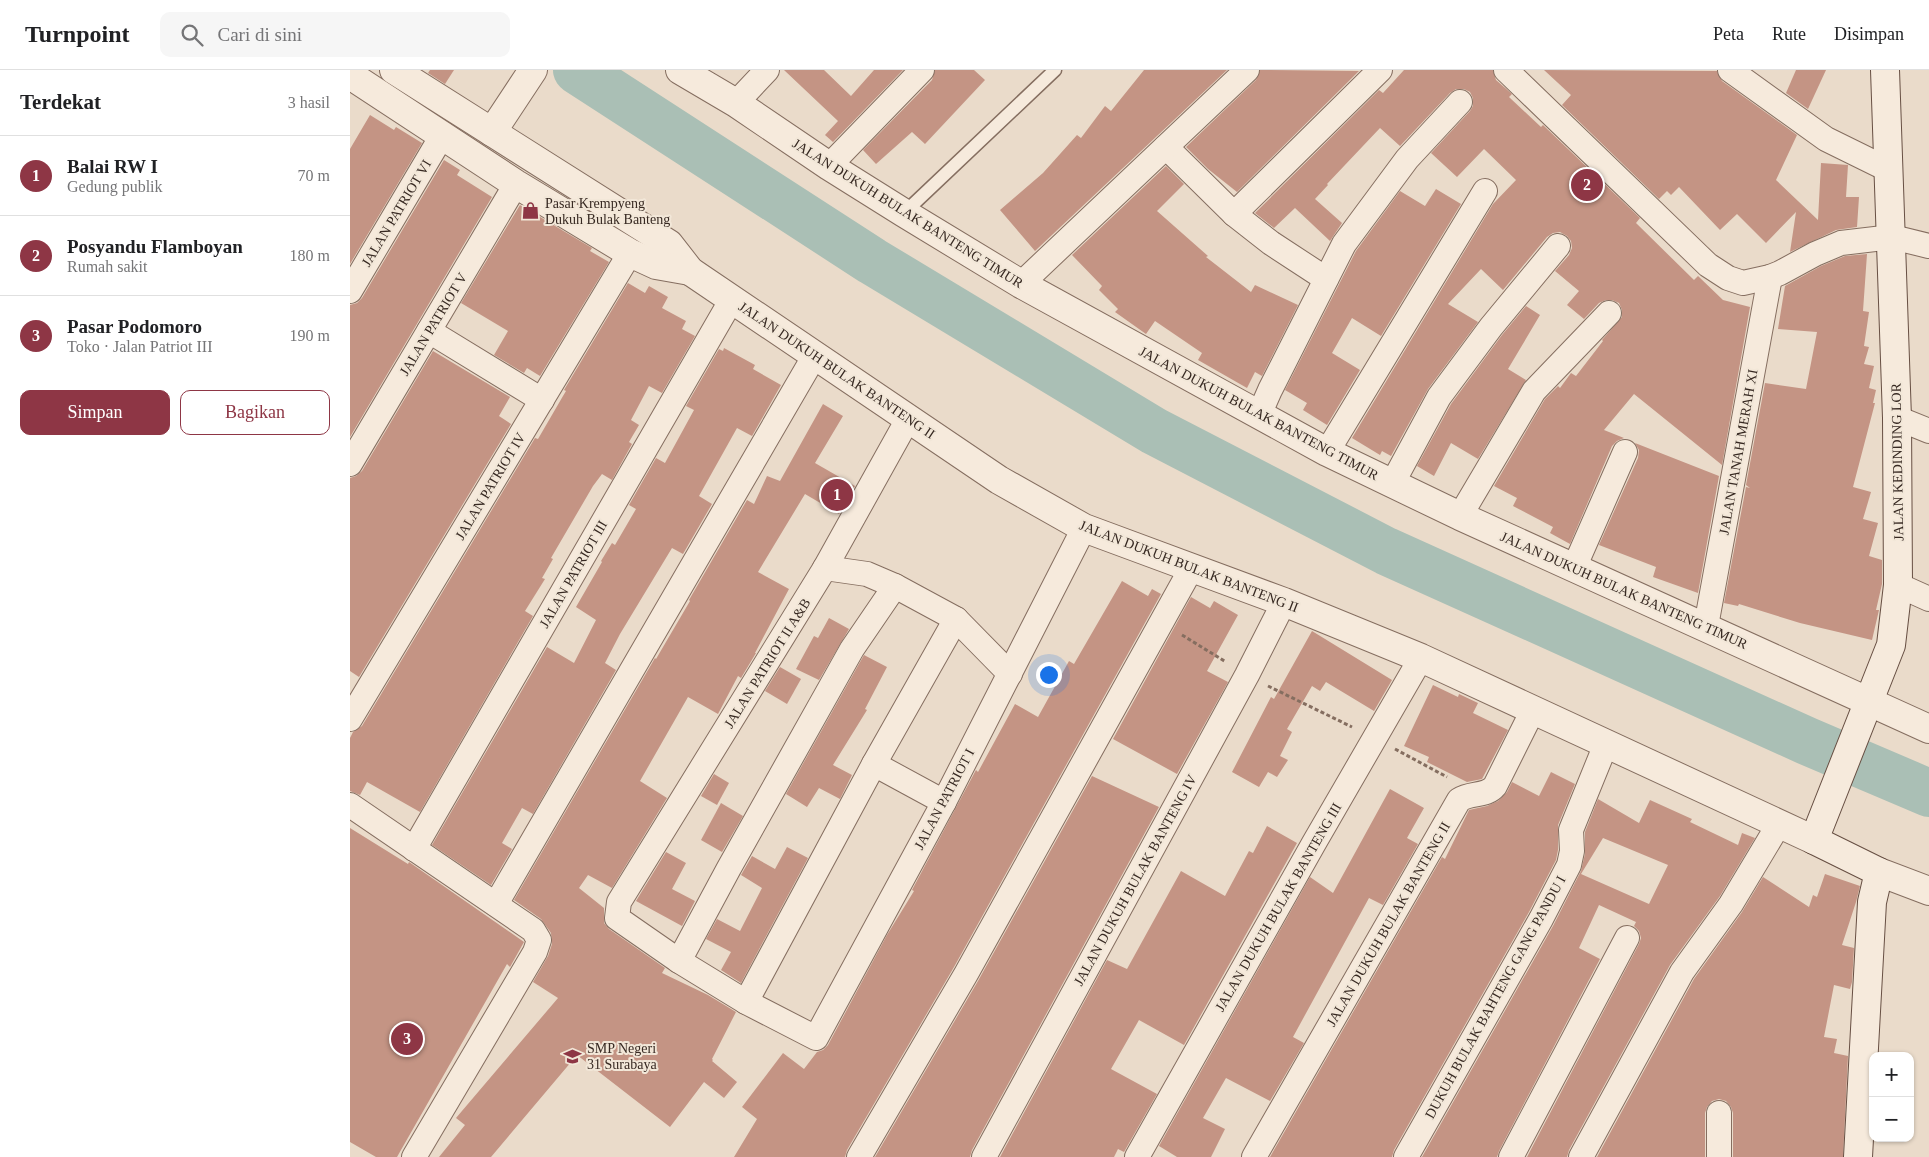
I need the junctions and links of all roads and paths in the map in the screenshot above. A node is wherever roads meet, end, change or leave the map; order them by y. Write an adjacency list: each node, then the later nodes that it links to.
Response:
1 (394, 70): 15 (street, JALAN DUKUH BULAK BANTENG II)
2 (533, 70): 15 (street)
3 (680, 70): 14 (street, JALAN DUKUH BULAK BANTENG TIMUR)
4 (767, 70): 14 (street)
5 (922, 70): 18 (street)
6 (1055, 70): 22 (lane)
7 (1247, 70): 17 (street)
8 (1380, 70): 23 (street)
9 (1506, 70): 29 (street)
10 (1730, 70): 19 (street)
11 (1886, 70): 19 (street, JALAN KEDINDING LOR)
12 (352, 82): 16 (street, JALAN DUKUH BULAK BANTENG II)
13 (1460, 102): 30 (street)
14 (736, 103): 18 (street, JALAN DUKUH BULAK BANTENG TIMUR)
15 (498, 124): 28 (street, JALAN DUKUH BULAK BANTENG II)
16 (443, 134): 20 (street, JALAN DUKUH BULAK BANTENG II); 32 (street, JALAN PATRIOT VI)
17 (1166, 147): 23 (street); 31 (street)
18 (829, 166): 22 (street, JALAN DUKUH BULAK BANTENG TIMUR)
19 (1890, 170): 24 (street, JALAN KEDINDING LOR)
20 (516, 184): 27 (street, JALAN DUKUH BULAK BANTENG II); 35 (street, JALAN PATRIOT V)
21 (1485, 191): 42 (street)
22 (904, 213): 31 (street, JALAN DUKUH BULAK BANTENG TIMUR)
23 (1234, 214): 30 (street)
24 (1892, 237): 26 (street); 29 (street); 39 (street, JALAN KEDINDING LOR)
25 (1558, 246): 45 (street)
26 (1929, 246)
27 (630, 253): 28 (street, JALAN DUKUH BULAK BANTENG II); 37 (street, JALAN PATRIOT IV)
28 (690, 271): 33 (street, JALAN DUKUH BULAK BANTENG II)
29 (1770, 277): 57 (street, JALAN TANAH MERAH XI)
30 (1326, 279): 38 (street)
31 (1021, 284): 38 (street, JALAN DUKUH BULAK BANTENG TIMUR)
32 (350, 292)
33 (732, 298): 36 (street, JALAN DUKUH BULAK BANTENG II); 73 (street, JALAN PATRIOT III)
34 (1609, 313): 46 (street)
35 (429, 332): 37 (street); 44 (street, JALAN PATRIOT V)
36 (815, 355): 40 (street, JALAN DUKUH BULAK BANTENG II); 76 (street)
37 (542, 400): 63 (street, JALAN PATRIOT IV)
38 (1259, 415): 42 (street, JALAN DUKUH BULAK BANTENG TIMUR)
39 (1897, 418): 41 (street); 51 (street, JALAN KEDINDING LOR)
40 (908, 419): 47 (street, JALAN DUKUH BULAK BANTENG II); 48 (street, JALAN PATRIOT II A&B)
41 (1929, 431)
42 (1327, 452): 45 (street, JALAN DUKUH BULAK BANTENG TIMUR)
43 (1625, 452): 49 (street)
44 (350, 464)
45 (1392, 484): 46 (street, JALAN DUKUH BULAK BANTENG TIMUR)
46 (1460, 516): 49 (street, JALAN DUKUH BULAK BANTENG TIMUR)
47 (1084, 528): 50 (street, JALAN DUKUH BULAK BANTENG II); 59 (street, JALAN PATRIOT I)
48 (825, 568): 52 (street); 78 (street, JALAN PATRIOT II A&B)
49 (1574, 568): 57 (street, JALAN DUKUH BULAK BANTENG TIMUR)
50 (1191, 569): 54 (street, JALAN DUKUH BULAK BANTENG II); 56 (street)
51 (1898, 585): 53 (street); 61 (street, JALAN KEDINDING LOR)
52 (895, 586): 55 (street); 78 (street)
53 (1929, 599)
54 (1284, 602): 58 (street, JALAN DUKUH BULAK BANTENG II); 60 (street, JALAN DUKUH BULAK BANTENG IV)
55 (956, 619): 59 (street); 67 (street)
56 (1162, 623): 60 (path); 82 (street)
57 (1706, 626): 61 (street, JALAN DUKUH BULAK BANTENG TIMUR)
58 (1421, 658): 62 (street, JALAN DUKUH BULAK BANTENG II); 65 (street, JALAN DUKUH BULAK BANTENG III)
59 (1010, 674): 69 (street, JALAN PATRIOT I)
60 (1247, 675): 65 (path); 83 (street, JALAN DUKUH BULAK BANTENG IV)
61 (1868, 702): 64 (street, JALAN DUKUH BULAK BANTENG TIMUR); 72 (street, JALAN KEDINDING LOR)
62 (1532, 710): 66 (street, JALAN DUKUH BULAK BANTENG II); 68 (street, JALAN DUKUH BULAK BANTENG II)
63 (350, 719)
64 (1929, 729)
65 (1375, 738): 68 (path); 84 (street, JALAN DUKUH BULAK BANTENG III)
66 (1606, 744): 71 (street, JALAN DUKUH BULAK BANTENG II); 86 (street, DUKUH BULAK BAHTENG GANG PANDU I)
67 (874, 764): 69 (street); 79 (street)
68 (1478, 794): 85 (street, JALAN DUKUH BULAK BANTENG II)
69 (944, 802): 79 (street, JALAN PATRIOT I)
70 (350, 805): 73 (street)
71 (1780, 824): 72 (street, JALAN DUKUH BULAK BANTENG II); 88 (street)
72 (1814, 840): 74 (street, JALAN DUKUH BULAK BANTENG II)
73 (414, 849): 76 (street)
74 (1879, 872): 75 (street, JALAN DUKUH BULAK BANTENG II); 90 (street)
75 (1929, 891)
76 (496, 904): 81 (street)
77 (1627, 938): 87 (street)
78 (679, 961): 79 (street)
79 (746, 1002)
80 (1719, 1113): 89 (street)
81 (414, 1157)
82 (859, 1157)
83 (984, 1157)
84 (1137, 1157)
85 (1254, 1157)
86 (1406, 1157)
87 (1511, 1157)
88 (1581, 1157)
89 (1719, 1157)
90 (1858, 1157)

